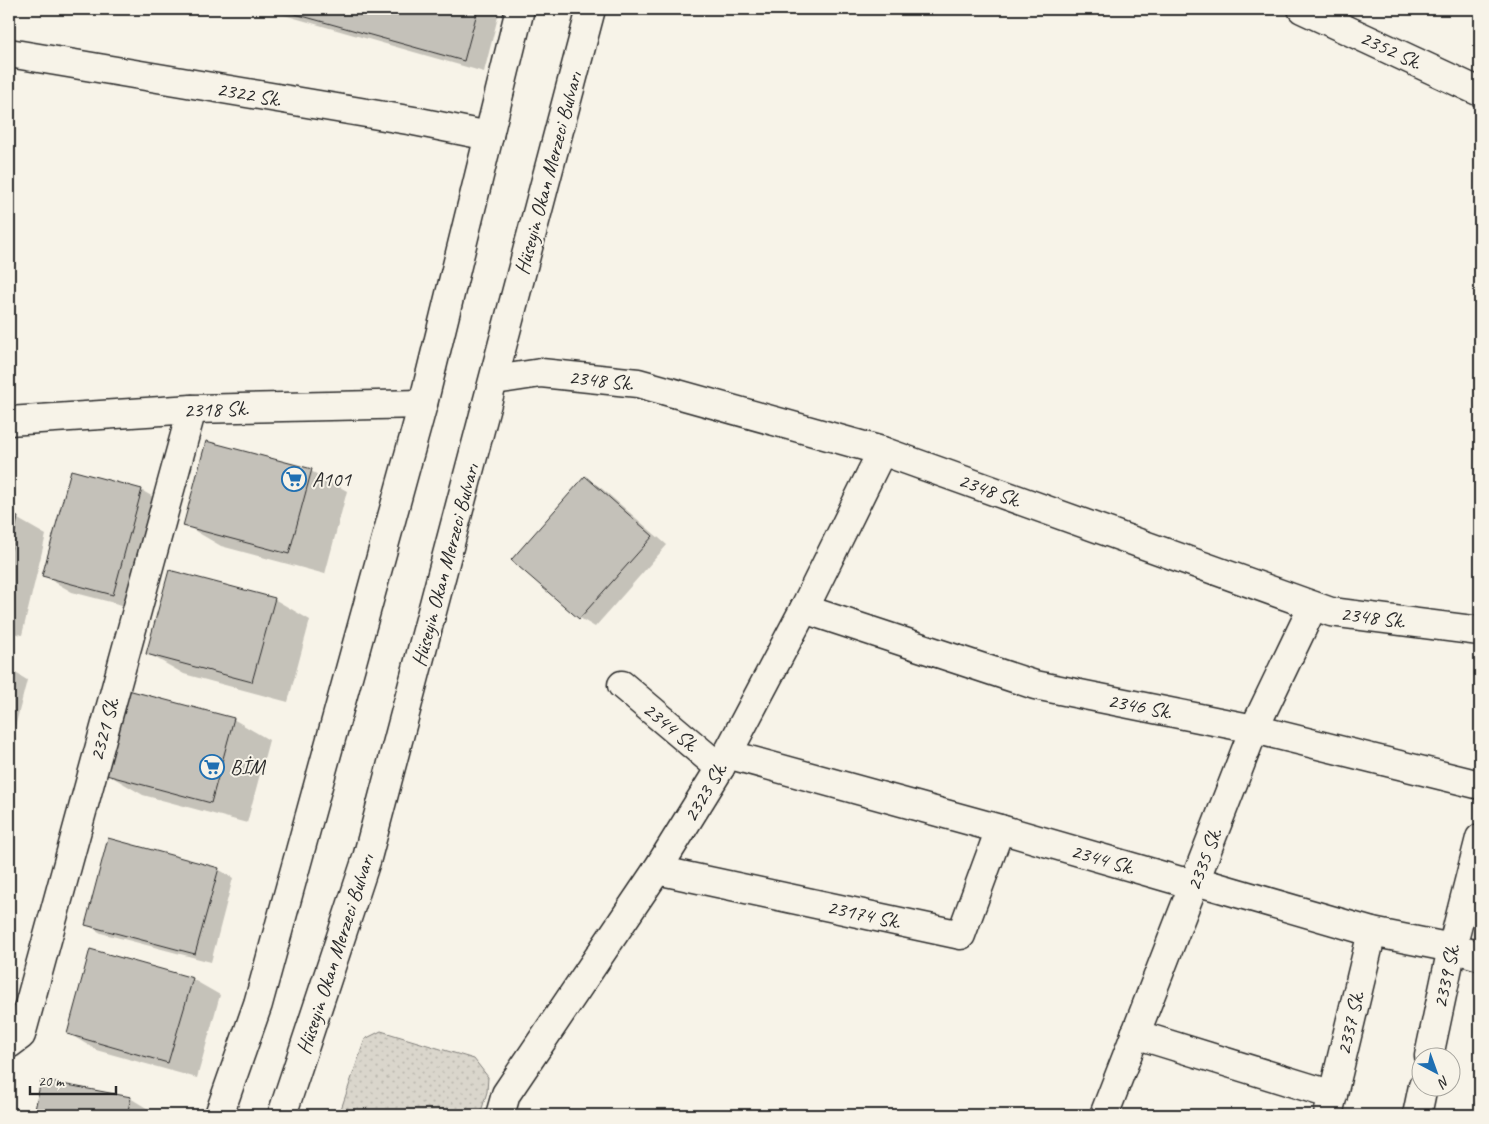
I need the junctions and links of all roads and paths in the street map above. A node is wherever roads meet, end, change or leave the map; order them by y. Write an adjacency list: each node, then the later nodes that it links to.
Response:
1 (520, 9): 6 (street)
2 (591, 9): 7 (street, Hüseyin Okan Merzeci Bulvarı)
3 (1302, 9): 5 (street, 2352 Sk.)
4 (9, 53): 6 (street, 2322 Sk.)
5 (1480, 92)
6 (489, 136): 8 (street)
7 (494, 380): 11 (street, 2348 Sk.); 32 (street, Hüseyin Okan Merzeci Bulvarı)
8 (424, 404): 9 (street, 2318 Sk.); 31 (street)
9 (192, 409): 10 (street, 2318 Sk.); 27 (street, 2321 Sk.)
10 (9, 421)
11 (882, 451): 12 (street, 2348 Sk.); 13 (street, 2323 Sk.)
12 (1312, 606): 14 (street, 2348 Sk.); 16 (street, 2335 Sk.)
13 (804, 609): 16 (street, 2346 Sk.); 17 (street, 2323 Sk.)
14 (1480, 631)
15 (622, 685): 17 (street, 2344 Sk.)
16 (1254, 729): 18 (street, 2346 Sk.); 22 (street, 2335 Sk.)
17 (723, 761): 19 (street, 2344 Sk.); 21 (street, 2323 Sk.)
18 (1480, 785)
19 (1000, 829): 21 (street, 23174 Sk.); 22 (street, 2344 Sk.)
20 (1480, 838): 24 (street, 2339 Sk.)
21 (657, 870): 33 (street, 2323 Sk.)
22 (1196, 881): 23 (street, 2344 Sk.); 26 (street, 2335 Sk.)
23 (1372, 932): 24 (street, 2344 Sk.); 30 (street, 2337 Sk.)
24 (1452, 948): 25 (street, 2344 Sk.); 28 (street, 2339 Sk.)
25 (1480, 956)
26 (1135, 1034): 30 (street); 34 (street, 2335 Sk.)
27 (9, 1044)
28 (1431, 1046)
29 (1421, 1096): 35 (street)
30 (1331, 1105)
31 (219, 1115)
32 (282, 1115)
33 (500, 1115)
34 (1104, 1115)
35 (1417, 1115)

